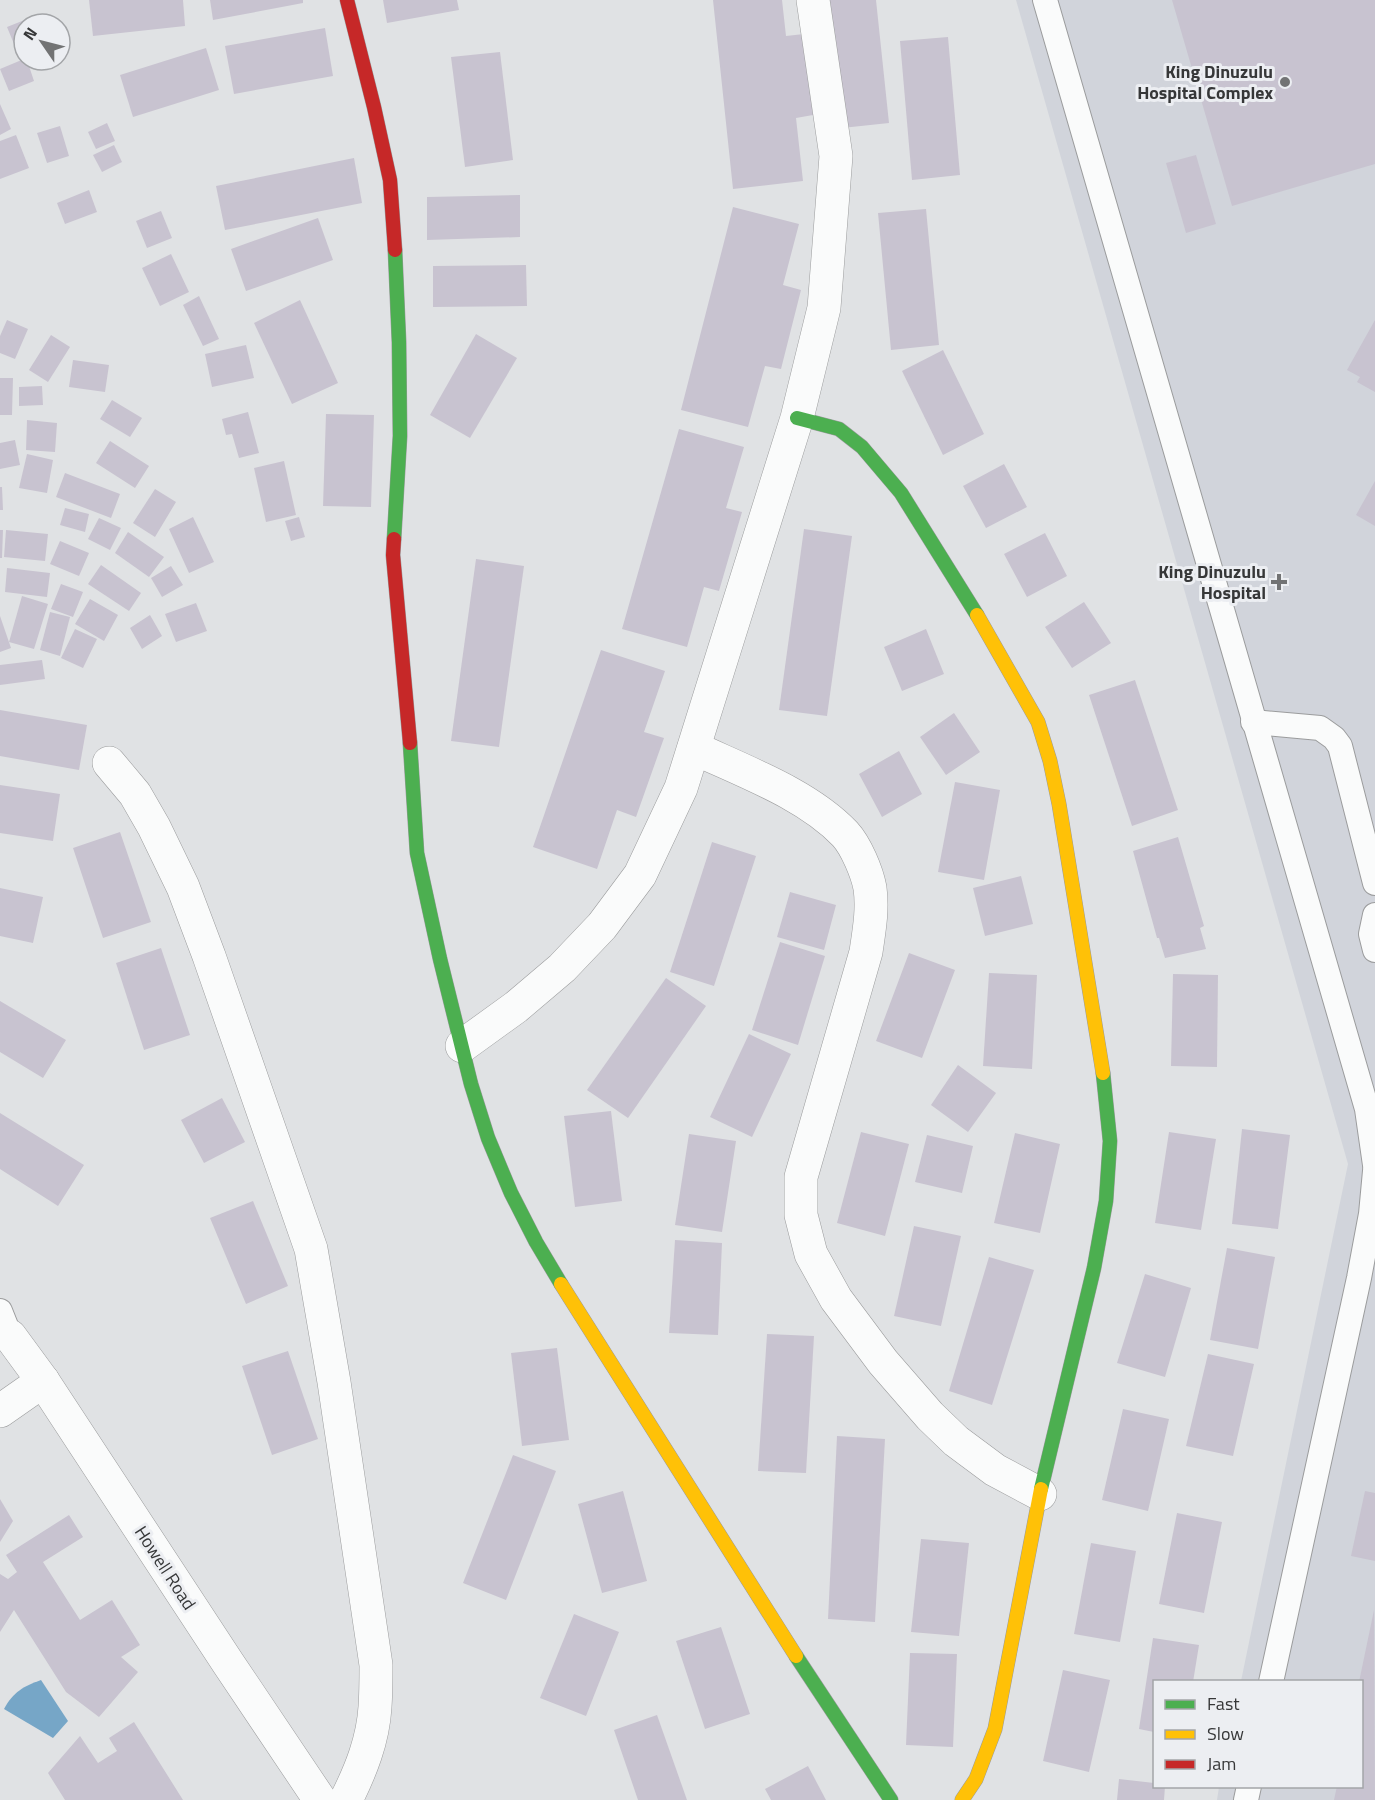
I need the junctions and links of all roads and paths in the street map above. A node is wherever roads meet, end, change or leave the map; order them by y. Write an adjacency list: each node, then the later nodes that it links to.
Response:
1 (347, 0): 11 (street)
2 (813, 0): 4 (street)
3 (1045, 0): 5 (lane)
4 (797, 418): 6 (street); 17 (street)
5 (1253, 722): 8 (lane); 12 (lane)
6 (694, 748): 11 (street); 17 (street)
7 (109, 764): 20 (street)
8 (1375, 883)
9 (1375, 915): 10 (lane)
10 (1375, 950)
11 (462, 1046): 21 (street)
12 (1375, 1165)
13 (1375, 1171): 18 (lane)
14 (5, 1323): 15 (street, Howell Road)
15 (43, 1381): 16 (street); 19 (street, Howell Road)
16 (0, 1412)
17 (1040, 1494): 22 (street)
18 (1271, 1680)
19 (320, 1800)
20 (346, 1800)
21 (891, 1800)
22 (962, 1800)

